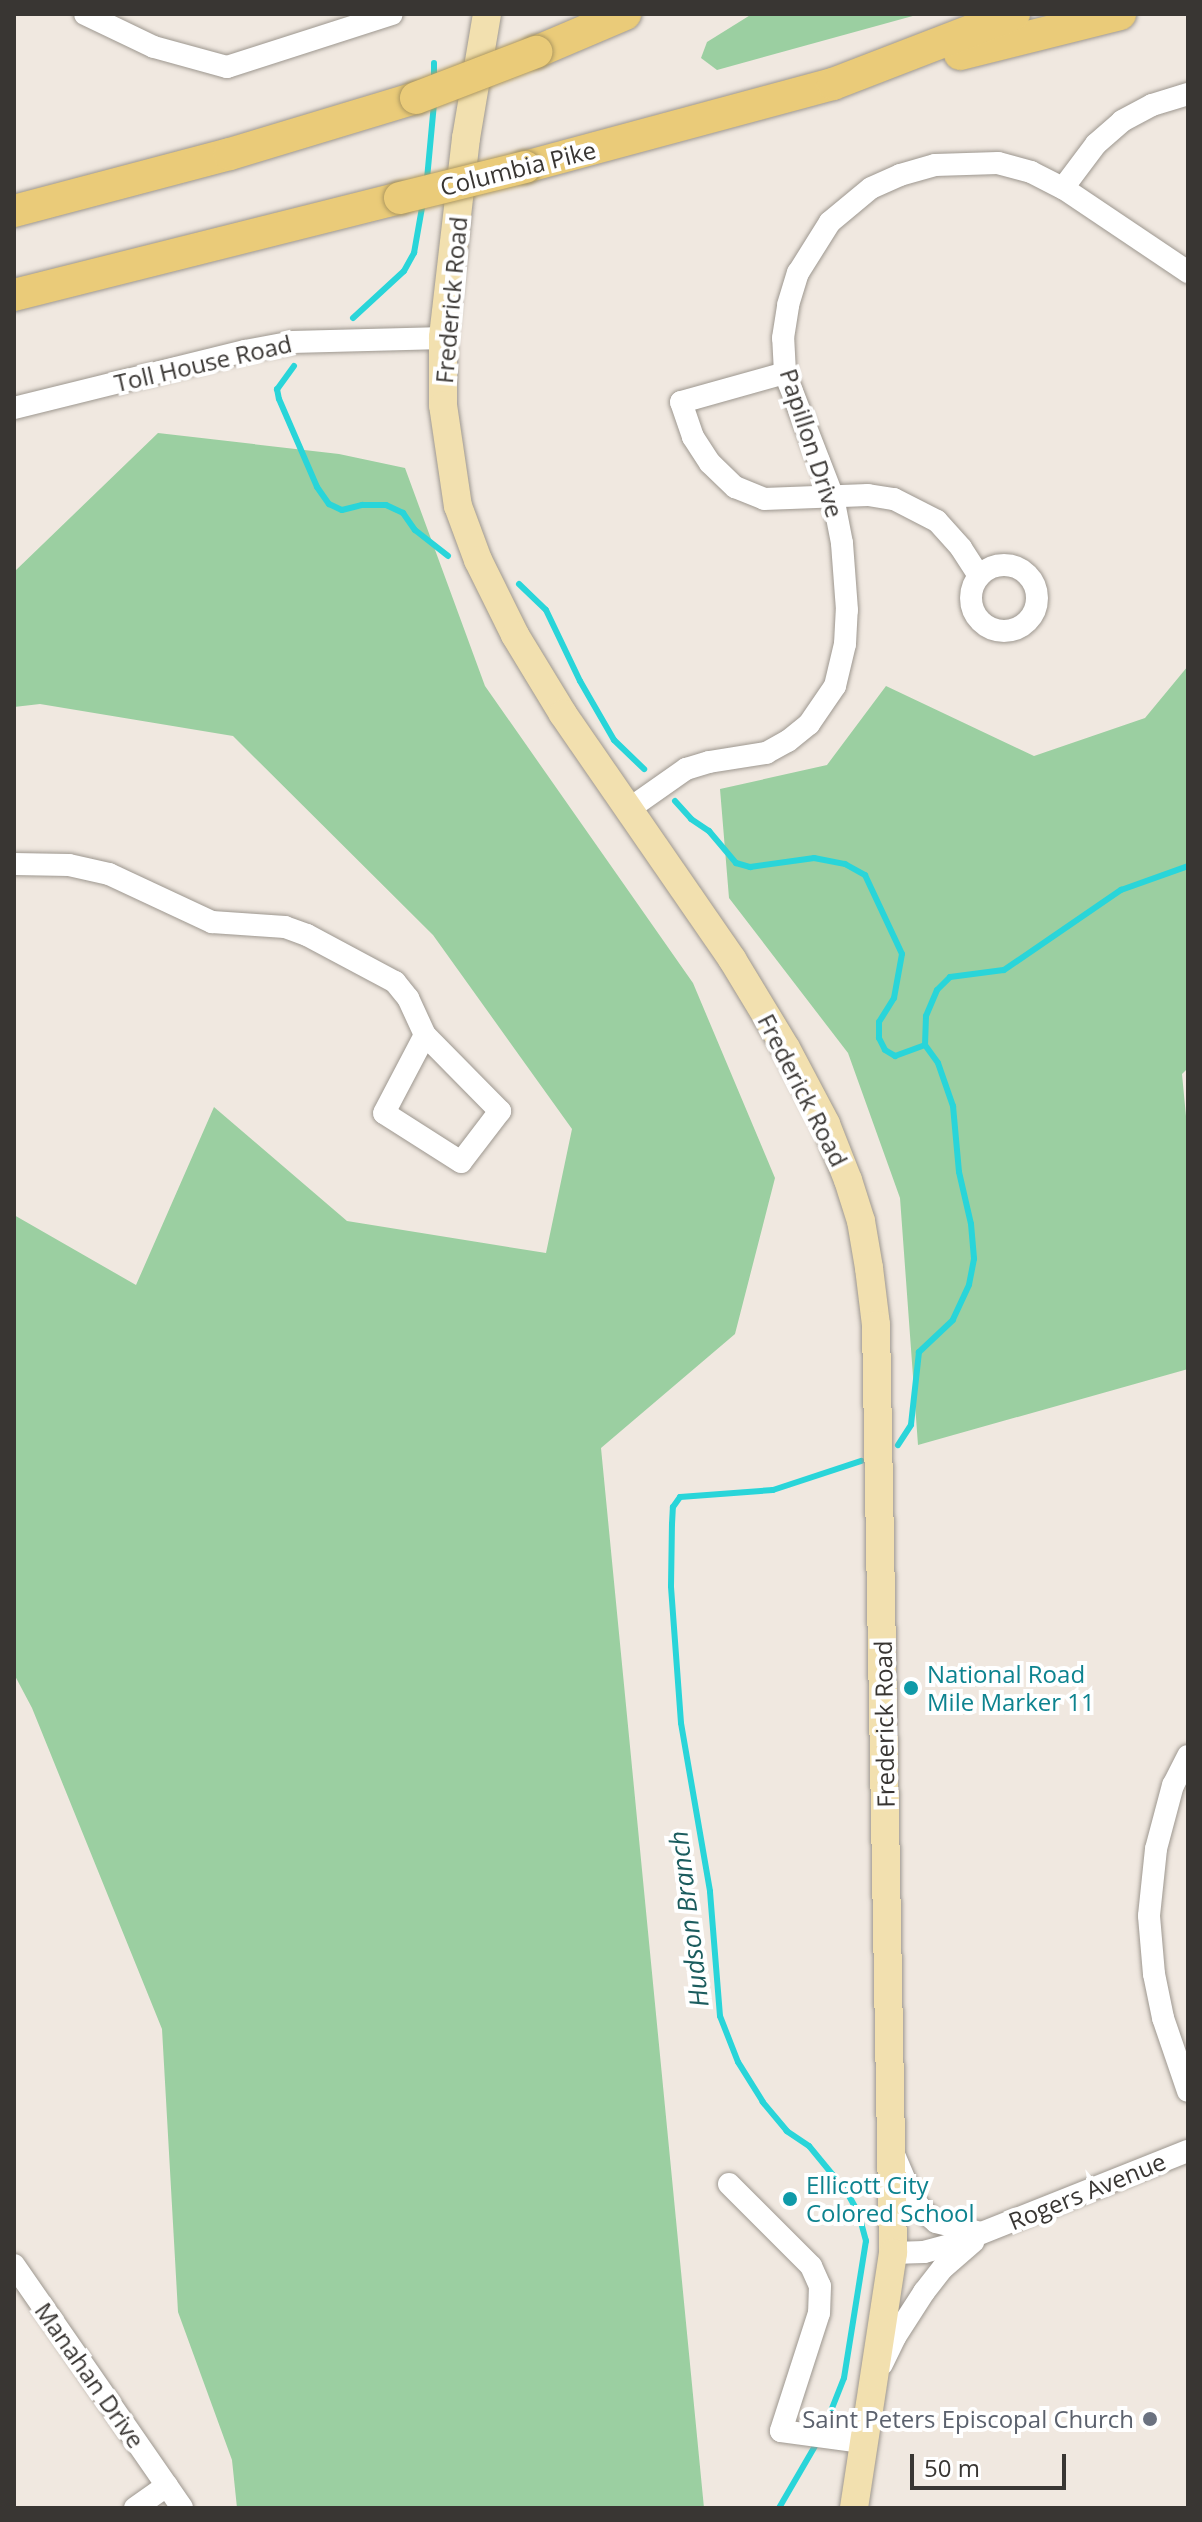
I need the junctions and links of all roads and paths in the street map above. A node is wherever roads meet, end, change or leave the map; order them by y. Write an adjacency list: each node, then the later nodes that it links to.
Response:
1 (85, 14): 2 (street)
2 (392, 14)
3 (487, 14): 13 (main road, Frederick Road)
4 (625, 14): 10 (highway, bridge)
5 (1014, 14): 7 (highway, Columbia Pike)
6 (1120, 14): 7 (highway)
7 (833, 84): 12 (highway, Columbia Pike, bridge)
8 (1188, 94): 9 (street)
9 (1063, 188): 11 (street, Papillon Drive); 14 (street, Papillon Drive)
10 (14, 211)
11 (1188, 272)
12 (14, 295)
13 (443, 338): 15 (street, Toll House Road); 18 (main road, Frederick Road)
14 (785, 373): 16 (street, Papillon Drive); 16 (street)
15 (14, 408)
16 (833, 497): 17 (street); 18 (street, Papillon Drive)
17 (979, 576)
18 (629, 809): 23 (main road, Frederick Road)
19 (14, 864): 20 (street)
20 (425, 1035): 20 (street)
21 (1188, 1756): 22 (street)
22 (1188, 2091)
23 (893, 2151): 26 (street); 27 (main road, Frederick Road)
24 (1188, 2151): 26 (street, Rogers Avenue)
25 (729, 2184): 30 (street)
26 (982, 2233): 27 (street, Rogers Avenue); 29 (street)
27 (893, 2253): 29 (main road, Frederick Road)
28 (14, 2265): 31 (street, Manahan Drive)
29 (867, 2410): 30 (main road, Frederick Road)
30 (849, 2440): 34 (main road, Frederick Road)
31 (167, 2486): 32 (street); 33 (street, Manahan Drive)
32 (135, 2508)
33 (182, 2508)
34 (854, 2508)

